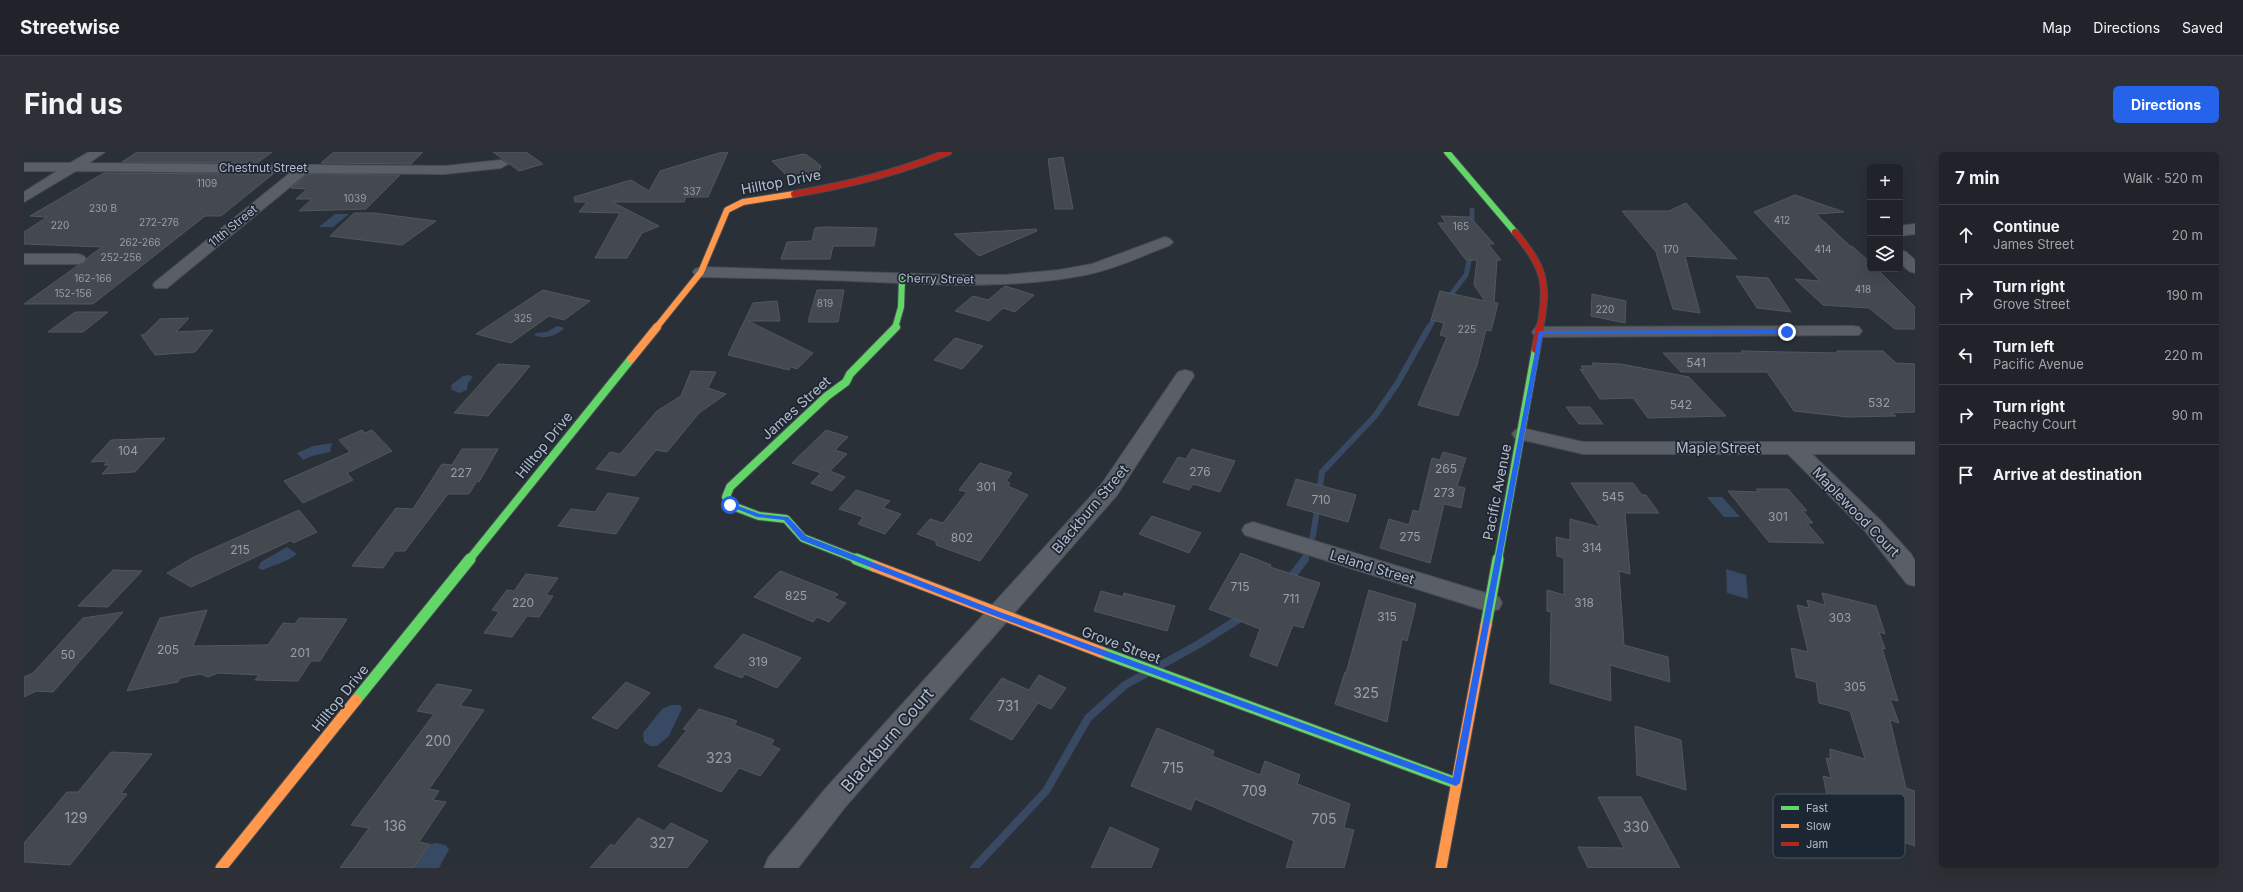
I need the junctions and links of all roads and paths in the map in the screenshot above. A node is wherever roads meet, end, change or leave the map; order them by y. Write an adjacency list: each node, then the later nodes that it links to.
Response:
1 (98, 152): 6 (street)
2 (948, 152): 16 (street, Hilltop Drive)
3 (1447, 152): 20 (street, Pacific Avenue)
4 (501, 164): 7 (street, Chestnut Street)
5 (24, 167): 6 (street, Chestnut Street)
6 (72, 168): 7 (street, Chestnut Street); 8 (street)
7 (305, 168): 18 (street, 11th Street)
8 (24, 198)
9 (1915, 229): 10 (street)
10 (1903, 231)
11 (1165, 242): 17 (street, Cherry Street)
12 (1903, 257): 15 (street)
13 (24, 259): 14 (street)
14 (78, 259)
15 (1915, 268)
16 (701, 272): 17 (street, Cherry Street); 31 (street, Hilltop Drive)
17 (902, 278): 25 (street, James Street)
18 (161, 285)
19 (1853, 331): 20 (street)
20 (1541, 332): 22 (street, Pacific Avenue)
21 (1185, 376): 29 (street, Blackburn Street)
22 (1522, 434): 23 (street, Maple Street); 28 (street, Pacific Avenue)
23 (1793, 448): 24 (street, Maple Street); 27 (street, Maplewood Court)
24 (1915, 448)
25 (786, 518): 29 (street, Grove Street)
26 (1253, 530): 28 (street, Leland Street)
27 (1915, 578)
28 (1490, 604): 30 (street, Pacific Avenue)
29 (998, 614): 30 (street, Grove Street); 32 (street, Blackburn Court)
30 (1456, 783): 33 (street, Pacific Avenue)
31 (221, 868)
32 (779, 868)
33 (1441, 868)

